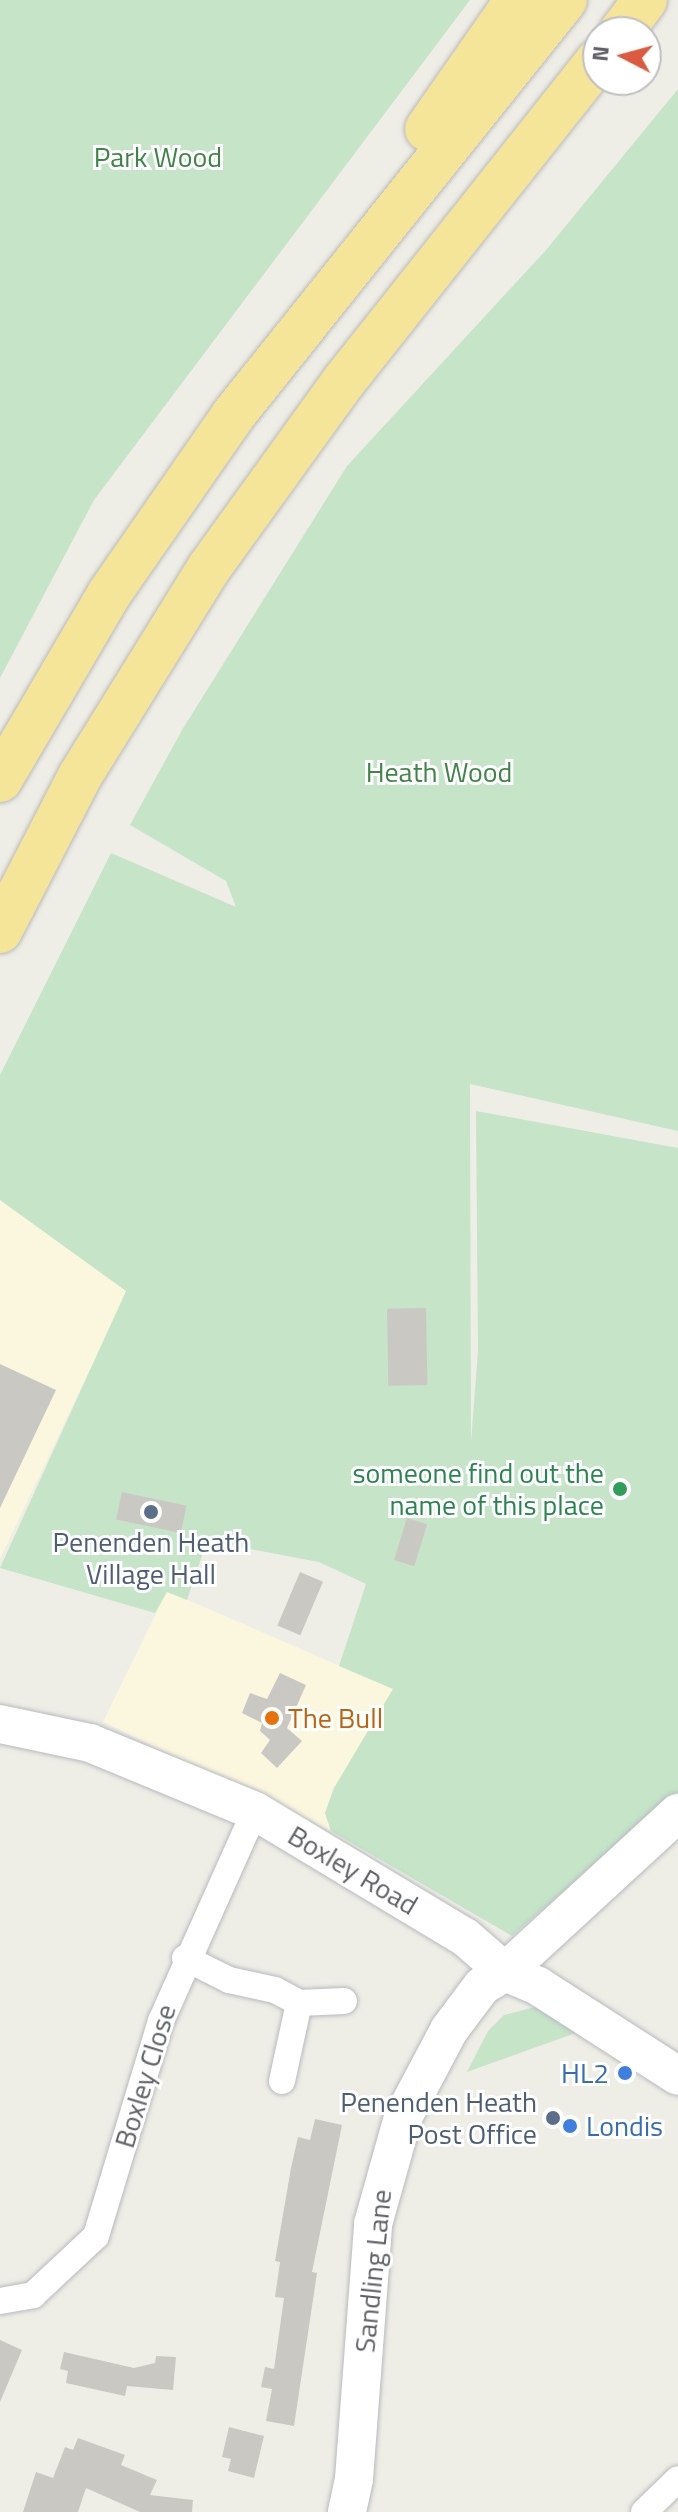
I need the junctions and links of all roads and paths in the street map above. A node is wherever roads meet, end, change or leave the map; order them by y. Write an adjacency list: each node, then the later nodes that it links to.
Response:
1 (517, 0): 4 (highway)
2 (565, 0): 4 (highway)
3 (582, 81): 6 (highway)
4 (300, 326): 5 (highway)
5 (0, 780)
6 (0, 931)
7 (0, 1724): 8 (street, Boxley Road)
8 (255, 1811): 10 (street, Boxley Close); 11 (street, Boxley Road)
9 (678, 1813): 11 (street, Sandling Lane)
10 (185, 1958): 13 (street); 16 (street, Boxley Close)
11 (505, 1972): 14 (street, Boxley Road); 18 (street, Sandling Lane)
12 (344, 2001): 13 (street)
13 (299, 2003): 15 (street)
14 (678, 2076)
15 (282, 2081)
16 (0, 2301)
17 (678, 2479): 19 (street)
18 (347, 2512)
19 (644, 2512)

